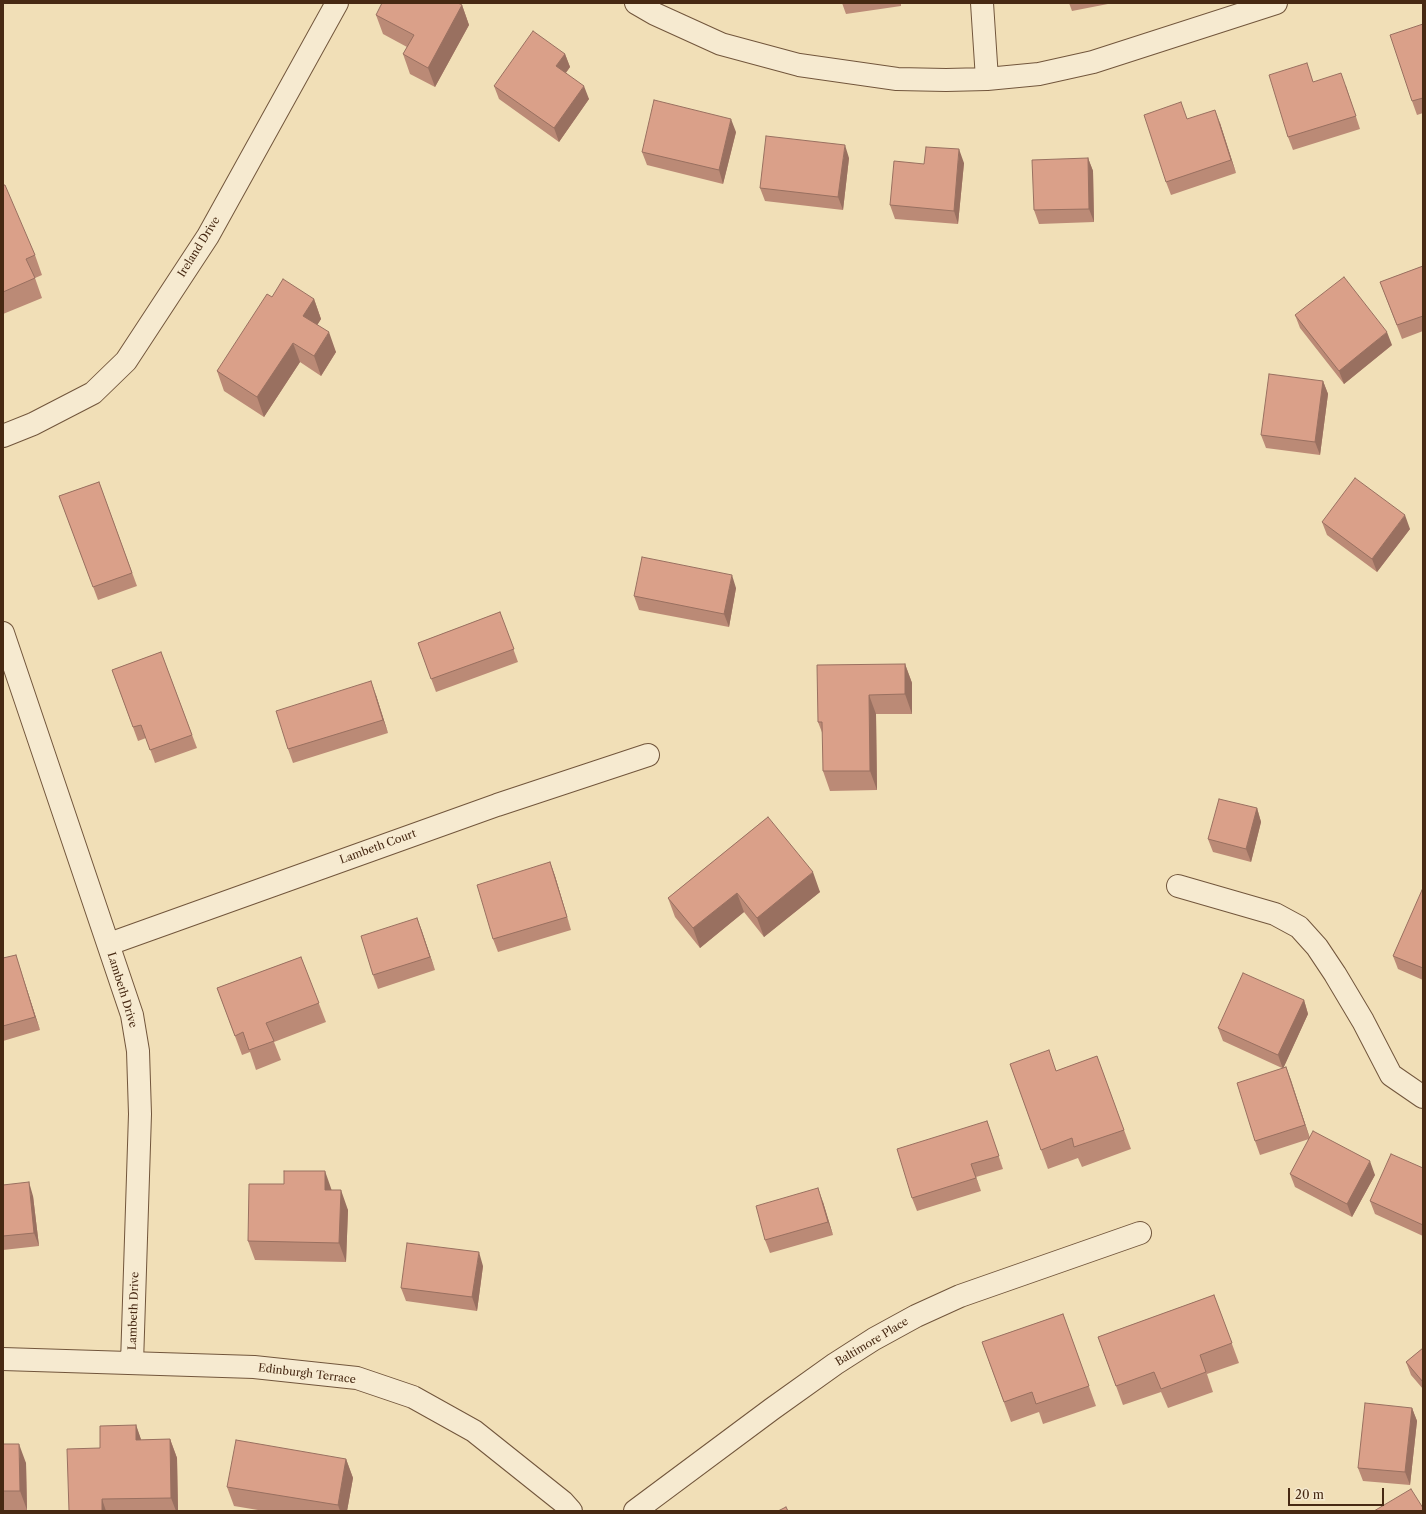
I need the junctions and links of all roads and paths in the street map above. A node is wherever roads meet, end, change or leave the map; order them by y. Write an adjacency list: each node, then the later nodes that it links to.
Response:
1 (337, 3): 6 (street, Ireland Drive)
2 (636, 3): 5 (street)
3 (982, 3): 5 (street)
4 (1276, 3): 5 (street)
5 (987, 79)
6 (3, 436)
7 (3, 634): 10 (street, Lambeth Drive)
8 (648, 755): 10 (street, Lambeth Court)
9 (1178, 886): 11 (street)
10 (109, 944): 14 (street, Lambeth Drive)
11 (1423, 1097)
12 (1140, 1233): 16 (street, Baltimore Place)
13 (3, 1359): 14 (street, Edinburgh Terrace)
14 (132, 1363): 15 (street, Edinburgh Terrace)
15 (571, 1511)
16 (635, 1511)

